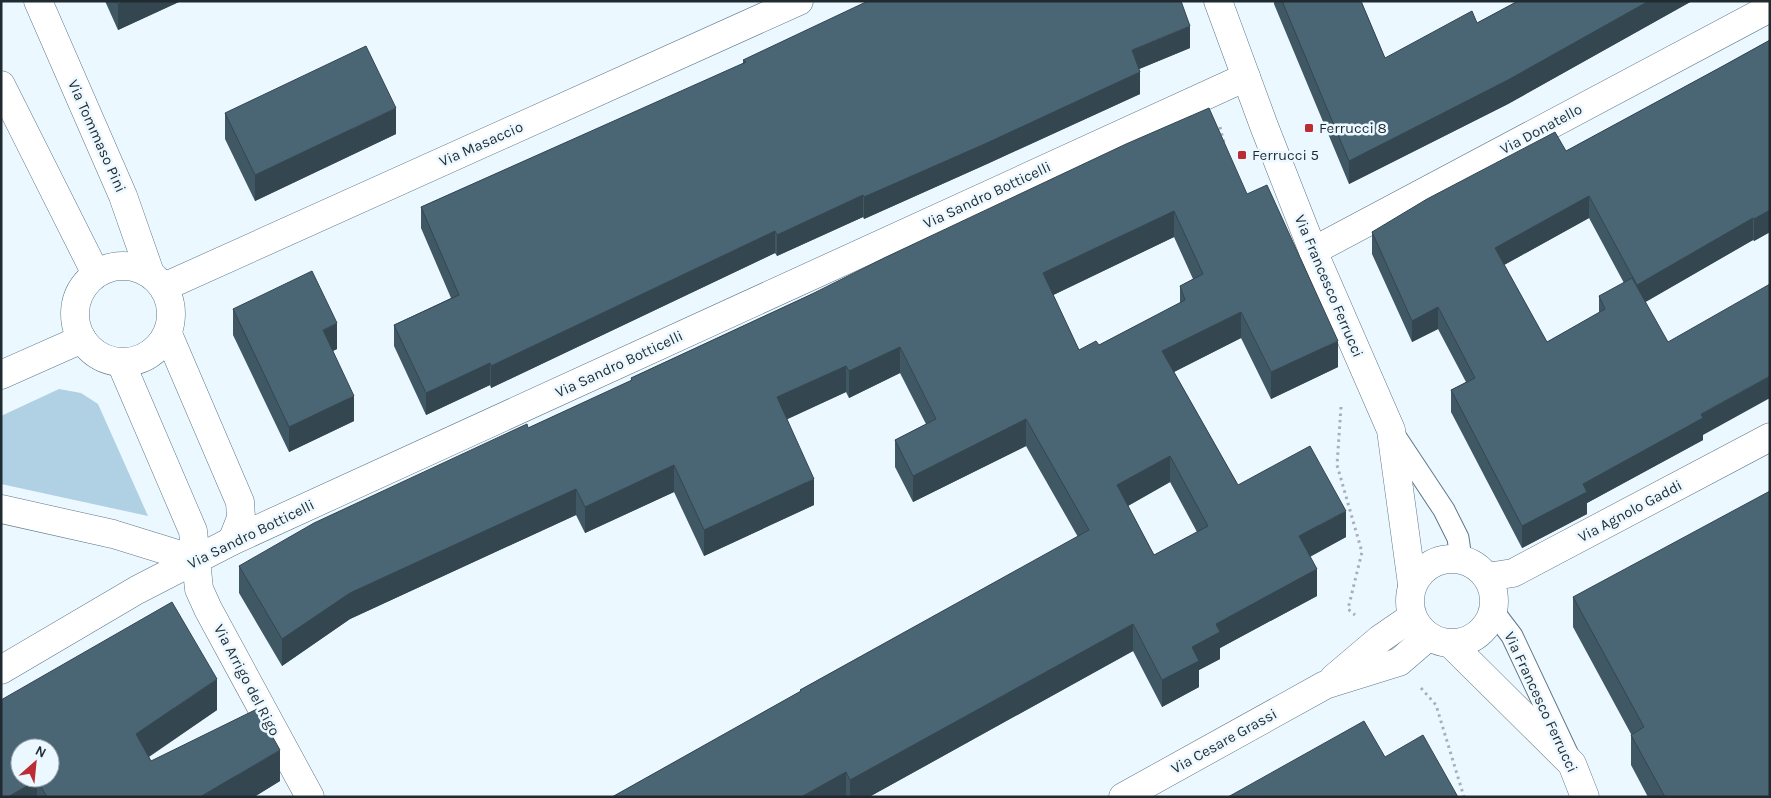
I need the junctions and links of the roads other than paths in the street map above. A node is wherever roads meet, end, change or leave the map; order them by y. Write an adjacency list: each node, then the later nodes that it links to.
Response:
1 (38, 1): 9 (street, Via Tommaso Pini)
2 (799, 1): 9 (street, Via Masaccio)
3 (1218, 1): 5 (street, Via Francesco Ferrucci)
4 (1770, 8): 7 (street, Via Donatello)
5 (1246, 77): 7 (street, Via Francesco Ferrucci); 17 (street, Via Sandro Botticelli)
6 (1, 85): 8 (street)
7 (1313, 251): 14 (street, Via Francesco Ferrucci)
8 (96, 274): 9 (street); 11 (street)
9 (157, 280): 10 (street, Via Tommaso Pini)
10 (168, 334): 12 (street); 17 (street, Via Tommaso Pini)
11 (82, 339): 12 (street); 13 (street)
12 (120, 363): 19 (street)
13 (1, 375)
14 (1391, 430): 18 (lane, Via Francesco Ferrucci); 21 (street)
15 (1770, 437): 20 (street, Via Agnolo Gaddi)
16 (1, 509): 19 (street)
17 (232, 541): 19 (street, Via Sandro Botticelli)
18 (1461, 559): 20 (street); 21 (street)
19 (197, 560): 24 (street, Via Sandro Botticelli); 27 (street, Via Arrigo del Rigo)
20 (1487, 577): 22 (street)
21 (1412, 584): 23 (street)
22 (1493, 611): 23 (street, Via Francesco Ferrucci); 26 (lane, Via Francesco Ferrucci)
23 (1430, 632): 25 (street, Via Cesare Grassi); 25 (street, Via Cesare Grassi); 26 (street)
24 (1, 670)
25 (1326, 685): 28 (street, Via Cesare Grassi)
26 (1572, 764): 29 (street, Via Francesco Ferrucci)
27 (307, 796)
28 (1124, 797)
29 (1585, 797)

